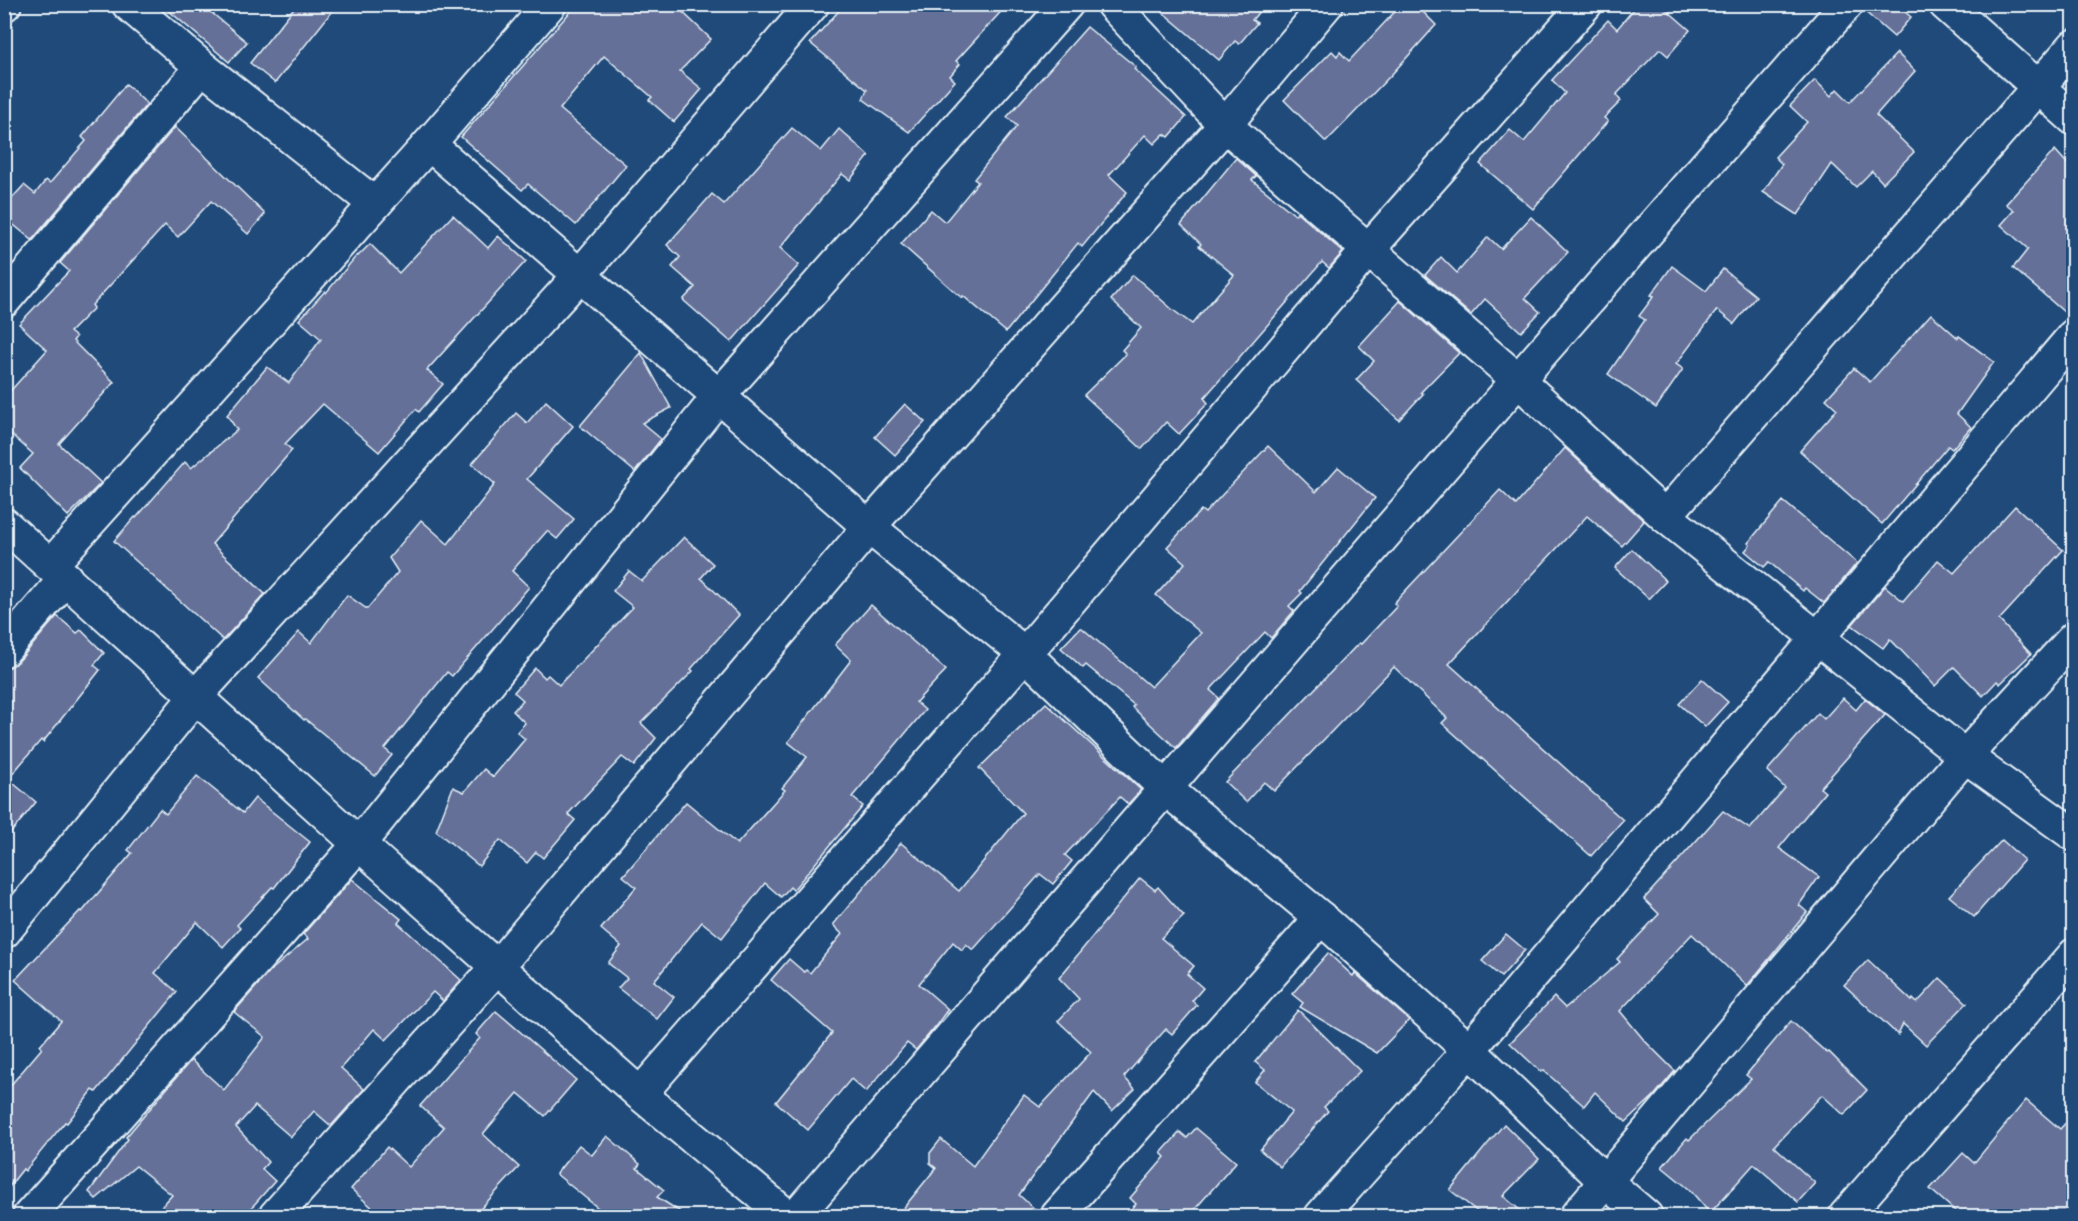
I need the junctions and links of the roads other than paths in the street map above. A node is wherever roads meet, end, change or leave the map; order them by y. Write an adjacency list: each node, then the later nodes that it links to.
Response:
1 (128, 4): 11 (street)
2 (550, 4): 15 (street)
3 (813, 4): 18 (street)
4 (1067, 4): 22 (street)
5 (1112, 4): 14 (street)
6 (1327, 4): 14 (street)
7 (1586, 4): 17 (street)
8 (1847, 4): 21 (street)
9 (1945, 4): 12 (street)
10 (2073, 46): 12 (street)
11 (202, 67): 16 (street); 19 (street)
12 (2037, 87): 13 (street); 23 (street)
13 (2073, 118)
14 (1225, 125): 17 (street); 25 (street)
15 (429, 144): 16 (street); 18 (street)
16 (375, 204): 26 (street)
17 (1367, 250): 21 (street); 30 (street)
18 (580, 275): 22 (street); 31 (street)
19 (4, 301)
20 (2073, 335): 27 (street)
21 (1518, 380): 23 (street); 33 (street)
22 (718, 398): 25 (street); 35 (street)
23 (1665, 516): 27 (street)
24 (4, 524): 26 (street)
25 (869, 527): 30 (street); 39 (street)
26 (58, 572): 29 (street); 31 (street)
27 (1816, 637): 32 (street); 40 (street)
28 (2073, 638): 32 (street)
29 (4, 650)
30 (1025, 654): 33 (street); 41 (street)
31 (196, 696): 35 (street); 37 (street)
32 (1965, 756): 34 (street); 42 (street)
33 (1166, 789): 36 (street); 46 (street)
34 (2073, 835)
35 (359, 844): 39 (street); 43 (street)
36 (1321, 918): 40 (street); 47 (street)
37 (4, 932)
38 (2073, 955): 51 (street)
39 (497, 967): 41 (street); 44 (street)
40 (1469, 1050): 42 (street); 48 (street)
41 (640, 1094): 45 (street)
42 (1605, 1181): 49 (street); 50 (street)
43 (29, 1216)
44 (275, 1216)
45 (787, 1216)
46 (796, 1216)
47 (1057, 1216)
48 (1321, 1216)
49 (1576, 1216)
50 (1646, 1216)
51 (1845, 1216)

